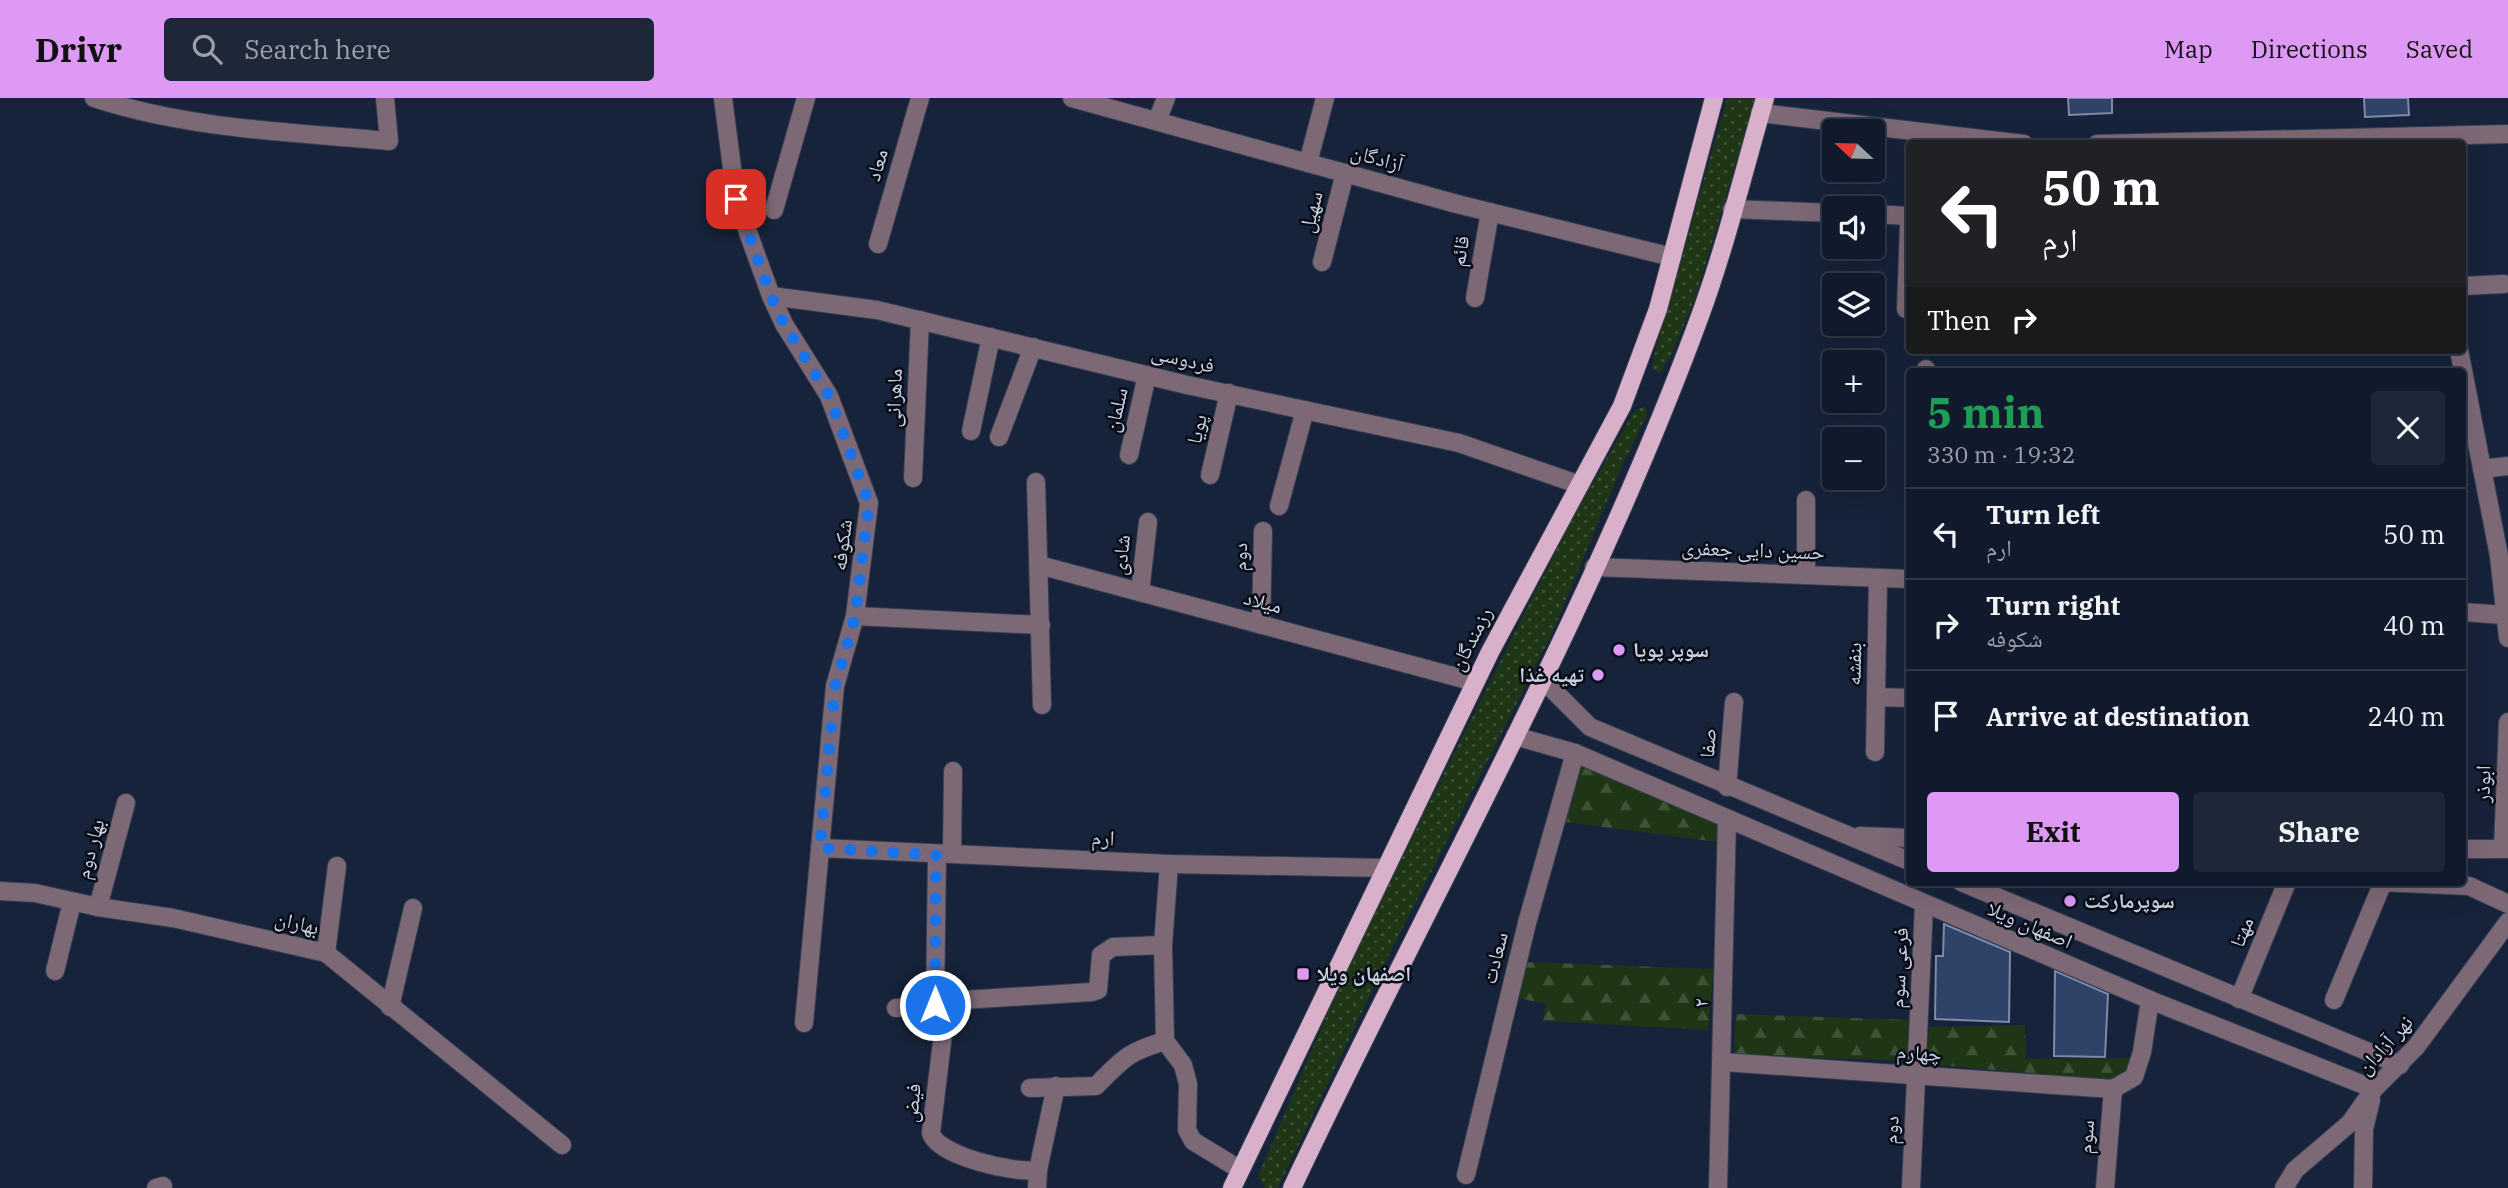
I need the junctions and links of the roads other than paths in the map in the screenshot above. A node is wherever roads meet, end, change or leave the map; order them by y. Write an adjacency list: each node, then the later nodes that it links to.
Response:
1 (94, 98): 10 (street)
2 (385, 98): 10 (street)
3 (723, 98): 29 (street, شکوفه)
4 (806, 98): 19 (street)
5 (920, 98): 24 (street, معاد)
6 (1072, 98): 12 (street, آزادگان)
7 (1166, 98): 12 (street)
8 (1325, 98): 16 (street)
9 (1714, 98): 25 (main road, رزمندگان)
10 (160, 106)
11 (1763, 106): 14 (street); 18 (main road)
12 (1157, 121): 16 (street, آزادگان)
13 (2508, 134): 15 (street)
14 (1997, 140)
15 (2261, 140)
16 (1308, 163): 17 (street, آزادگان)
17 (1345, 173): 20 (street, آزادگان); 26 (street, سهیل)
18 (1732, 208): 21 (street); 52 (main road)
19 (774, 209)
20 (1490, 212): 25 (street, آزادگان); 30 (street, قائم)
21 (1822, 212)
22 (1885, 215): 23 (street)
23 (1906, 216)
24 (878, 244)
25 (1672, 257): 46 (main road, رزمندگان)
26 (1322, 261)
27 (2504, 284): 28 (street)
28 (2466, 286)
29 (771, 296): 31 (street, فردوسی); 59 (street, شکوفه)
30 (1475, 298)
31 (920, 320): 32 (street, فردوسی); 44 (street, ماهرانی)
32 (991, 337): 33 (street, فردوسی); 38 (street)
33 (1033, 347): 34 (street, فردوسی); 39 (street)
34 (1147, 375): 36 (street, فردوسی); 40 (street, سلمان)
35 (2466, 386): 42 (street)
36 (1229, 393): 37 (street, فردوسی); 43 (street, پویا)
37 (1305, 410): 46 (street, فردوسی); 48 (street)
38 (971, 431)
39 (999, 437)
40 (1129, 455)
41 (2508, 466): 42 (street)
42 (2482, 469): 58 (street)
43 (1210, 475)
44 (914, 478)
45 (1036, 482): 51 (street)
46 (1580, 485): 64 (main road, رزمندگان)
47 (1806, 500): 53 (street)
48 (1279, 506)
49 (1148, 522): 56 (street, شادی)
50 (1263, 531): 61 (street, دوم)
51 (1039, 565): 56 (street, میلاد); 60 (street)
52 (1594, 567): 53 (street, حسین دایی جعفری); 63 (main road)
53 (1806, 575): 54 (street, حسین دایی جعفری)
54 (1878, 578): 55 (street, حسین دایی جعفری); 65 (street, بنفشه)
55 (1906, 579)
56 (1140, 592): 61 (street, میلاد)
57 (2466, 612): 58 (street)
58 (2505, 615): 62 (street)
59 (855, 617): 60 (street); 79 (street, شکوفه)
60 (1041, 625): 68 (street)
61 (1261, 625): 64 (street, میلاد)
62 (2508, 638)
63 (1543, 680): 70 (main road); 74 (street)
64 (1475, 682): 86 (main road, رزمندگان)
65 (1876, 697): 66 (street); 71 (street, بنفشه)
66 (1906, 698)
67 (1734, 702): 74 (street, صفا)
68 (1042, 705)
69 (2508, 722): 81 (street, ابوذر)
70 (1515, 736): 72 (street, اصفهان ویلا); 120 (main road)
71 (1875, 752)
72 (1575, 753): 76 (street, اصفهان ویلا); 117 (street, سعادت)
73 (953, 771): 82 (street)
74 (1727, 787): 77 (street)
75 (126, 803): 95 (street, بهار دوم)
76 (1727, 819): 94 (street, اصفهان ویلا); 109 (street, ۲)
77 (1848, 836): 78 (street); 83 (street)
78 (1906, 838)
79 (820, 848): 82 (street, ارم); 107 (street, شکوفه)
80 (2466, 849): 81 (street)
81 (2505, 849)
82 (944, 854): 84 (street, ارم); 104 (street)
83 (1906, 860)
84 (1169, 864): 86 (street, ارم); 98 (street)
85 (337, 866): 99 (street)
86 (1385, 868): 119 (main road, رزمندگان)
87 (1972, 886): 101 (street, اصفهان ویلا)
88 (2285, 886): 101 (street, مهتا)
89 (2379, 886): 103 (street)
90 (2466, 886): 93 (street)
91 (0, 891): 92 (street, بهاران)
92 (72, 902): 95 (street, بهاران); 100 (street)
93 (2508, 904)
94 (1924, 905): 102 (street, اصفهان ویلا); 111 (street, فرعی سوم)
95 (98, 907): 99 (street, بهاران)
96 (414, 908): 105 (street)
97 (2508, 922): 110 (street, نهر آزادان)
98 (1163, 946): 104 (street); 108 (street)
99 (326, 953): 105 (street, بهاران)
100 (54, 971)
101 (2239, 999): 110 (street, اصفهان ویلا)
102 (2150, 1000): 114 (street); 115 (street, اصفهان ویلا)
103 (2334, 1000)
104 (941, 1003): 106 (street); 118 (street, فیض)
105 (390, 1007): 116 (street, بهاران)
106 (896, 1008)
107 (804, 1023)
108 (1166, 1041): 112 (street); 119 (street)
109 (1723, 1062): 111 (street, چهارم); 121 (street, ۲)
110 (2400, 1065): 115 (street, نهر آزادان)
111 (1917, 1075): 114 (street, چهارم); 122 (street, دوم)
112 (1056, 1086): 113 (street); 118 (street, فیض)
113 (1030, 1088)
114 (2113, 1088): 123 (street, سوم)
115 (2374, 1089): 124 (street, نهر آزادان); 125 (street)
116 (562, 1145)
117 (1466, 1175)
118 (1037, 1179)
119 (1237, 1181)
120 (1292, 1188)
121 (1718, 1188)
122 (1911, 1188)
123 (2105, 1188)
124 (2284, 1188)
125 (2364, 1188)

